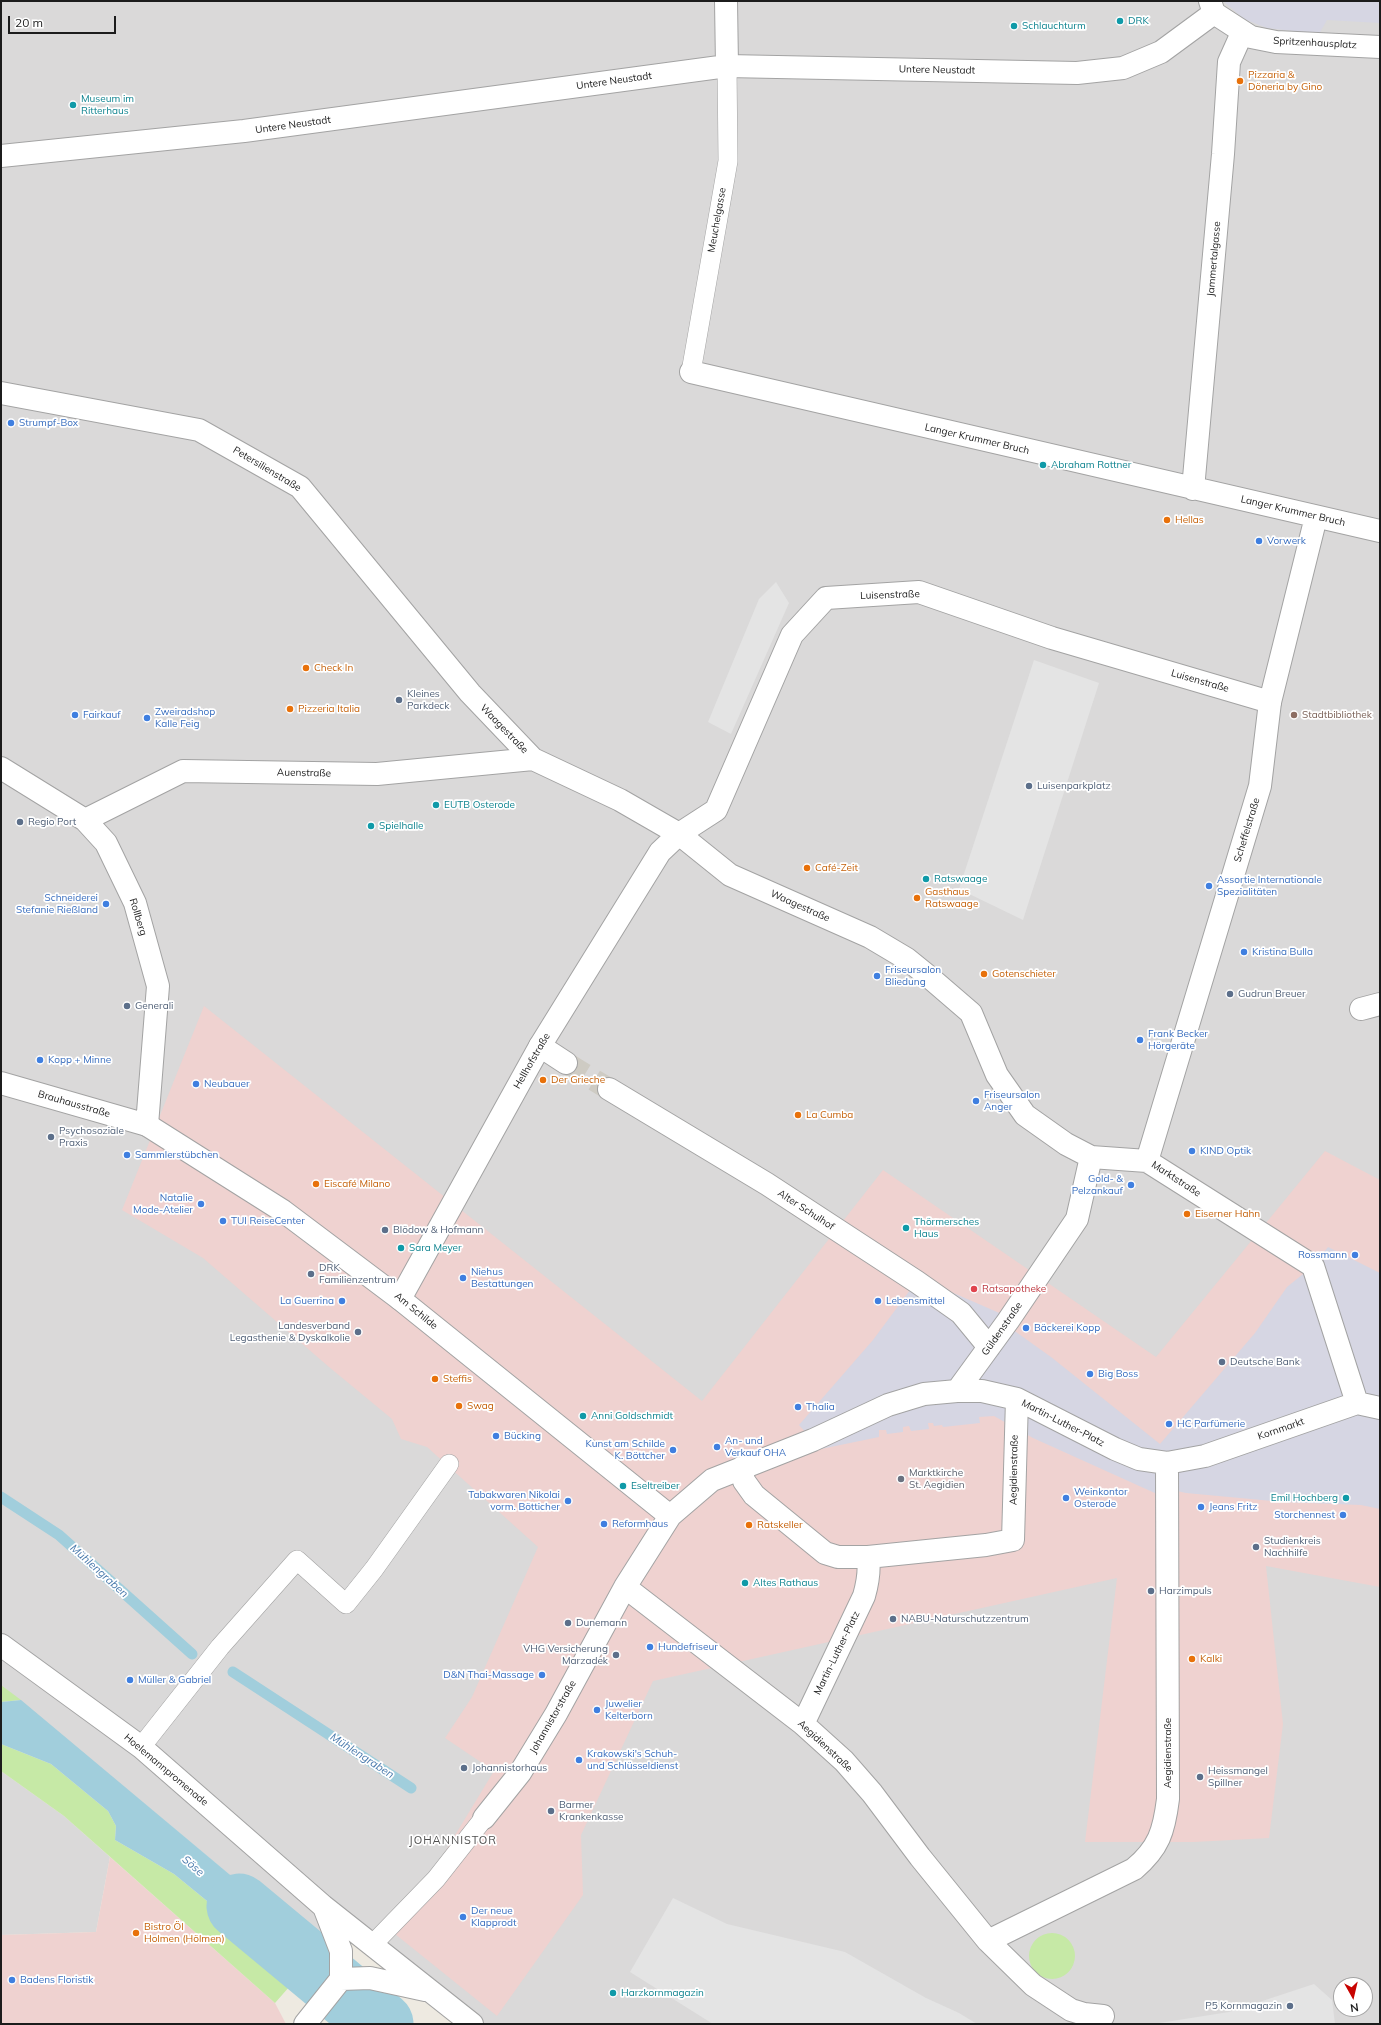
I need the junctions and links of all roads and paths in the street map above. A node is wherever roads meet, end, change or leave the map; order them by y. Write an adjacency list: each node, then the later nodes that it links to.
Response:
1 (726, 1): 5 (street)
2 (1212, 7): 3 (street); 5 (street, Untere Neustadt)
3 (1246, 35): 4 (street, Spritzenhausplatz); 9 (street, Jammertalgasse)
4 (1380, 47)
5 (727, 66): 6 (street, Untere Neustadt); 7 (lane, Meuchelgasse)
6 (1, 156)
7 (691, 372): 9 (street, Langer Krummer Bruch)
8 (1, 393): 12 (street, Petersilienstraße)
9 (1193, 489): 10 (street, Langer Krummer Bruch)
10 (1316, 517): 11 (street, Langer Krummer Bruch); 13 (street, Scheffelstraße)
11 (1380, 531)
12 (470, 693): 14 (street, Waagestraße)
13 (1270, 702): 17 (street, Luisenstraße); 24 (street, Scheffelstraße)
14 (533, 758): 16 (street, Auenstraße); 17 (street, Waagestraße)
15 (1, 768): 16 (street, Rollberg)
16 (85, 820): 22 (street, Rollberg)
17 (679, 834): 18 (street, Hellhofstraße); 23 (street, Waagestraße)
18 (540, 1046): 19 (street); 25 (street, Hellhofstraße)
19 (566, 1063)
20 (1, 1083): 22 (street, Brauhausstraße)
21 (609, 1089): 26 (street, Alter Schulhof)
22 (147, 1125): 25 (street, Am Schilde)
23 (1091, 1157): 24 (street, Marktstraße); 26 (street, Güldenstraße)
24 (1147, 1161): 29 (street, Marktstraße)
25 (400, 1298): 35 (street, Am Schilde)
26 (989, 1348): 27 (street, Güldenstraße)
27 (957, 1391): 28 (street, Martin-Luther-Platz); 34 (street, Martin-Luther-Platz)
28 (1017, 1399): 32 (street, Martin-Luther-Platz); 36 (street, Aegidienstraße)
29 (1357, 1403): 30 (street); 31 (street, Kornmarkt)
30 (1380, 1408)
31 (1205, 1456): 32 (street, Martin-Luther-Platz)
32 (1167, 1463): 43 (street, Aegidienstraße)
33 (449, 1464): 40 (lane)
34 (741, 1468): 35 (street, Martin-Luther-Platz); 36 (street)
35 (670, 1516): 37 (street, Martin-Luther-Platz)
36 (868, 1557): 39 (street, Martin-Luther-Platz)
37 (625, 1587): 39 (street, Aegidienstraße); 41 (street, Johannistorstraße)
38 (1, 1645): 40 (street, Hoelemannpromenade)
39 (802, 1724): 43 (street, Aegidienstraße)
40 (140, 1746): 42 (street, Hoelemannpromenade)
41 (484, 1818): 44 (lane, Johannistorstraße)
42 (324, 1906): 44 (street, Hoelemannpromenade); 45 (street, Hoelemannpromenade)
43 (988, 1941): 47 (street, Aegidienstraße)
44 (372, 1945): 46 (street, Hoelemannpromenade)
45 (341, 1979): 46 (street); 48 (street)
46 (432, 1992): 49 (street, Hoelemannpromenade)
47 (1103, 2016)
48 (305, 2024)
49 (472, 2024)

